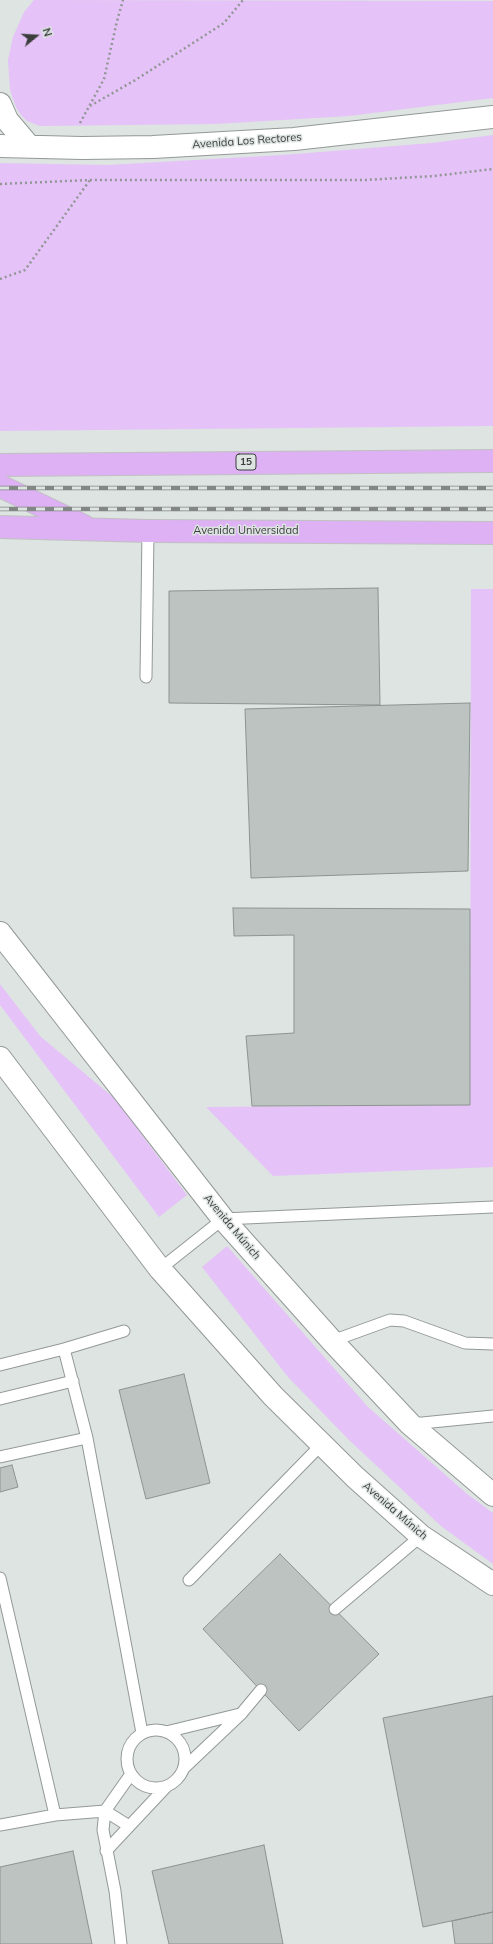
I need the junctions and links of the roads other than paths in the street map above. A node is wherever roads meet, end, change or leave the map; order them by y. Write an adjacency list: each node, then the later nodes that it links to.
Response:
1 (0, 104): 4 (main road)
2 (493, 116): 4 (main road, Avenida Los Rectores)
3 (0, 146): 4 (main road, Avenida Los Rectores)
4 (29, 146)
5 (493, 461): 6 (highway, 15)
6 (0, 465)
7 (0, 486): 9 (highway)
8 (0, 527): 9 (highway, Avenida Universidad)
9 (91, 529): 10 (highway, Avenida Universidad)
10 (148, 531): 11 (highway, Avenida Universidad); 12 (lane)
11 (493, 533)
12 (146, 677)
13 (0, 933): 16 (main road, Avenida Múnich)
14 (0, 1058): 17 (main road, Avenida Múnich)
15 (493, 1207): 16 (lane)
16 (223, 1219): 17 (lane); 19 (main road, Avenida Múnich)
17 (160, 1268): 28 (main road, Avenida Múnich)
18 (124, 1331): 21 (lane)
19 (332, 1341): 20 (lane); 26 (main road, Avenida Múnich)
20 (493, 1344)
21 (64, 1348): 22 (lane); 23 (lane)
22 (0, 1365)
23 (73, 1381): 24 (lane); 27 (lane)
24 (0, 1399)
25 (493, 1417): 26 (lane)
26 (410, 1424): 30 (main road, Avenida Múnich)
27 (87, 1438): 29 (lane); 39 (lane)
28 (322, 1444): 31 (main road, Avenida Múnich); 33 (lane)
29 (0, 1457)
30 (493, 1495)
31 (421, 1536): 34 (main road, Avenida Múnich); 35 (lane)
32 (0, 1578): 44 (lane)
33 (189, 1580)
34 (493, 1584)
35 (335, 1609)
36 (261, 1690): 37 (lane)
37 (241, 1714): 38 (lane); 40 (lane)
38 (166, 1732): 39 (lane); 40 (lane)
39 (142, 1733): 41 (lane)
40 (184, 1768): 42 (lane)
41 (131, 1774): 42 (lane); 43 (lane)
42 (166, 1787): 46 (lane)
43 (105, 1811): 44 (lane); 46 (lane); 47 (lane)
44 (55, 1815): 45 (lane)
45 (0, 1825)
46 (129, 1826): 47 (lane)
47 (106, 1851): 48 (lane)
48 (121, 1944)

